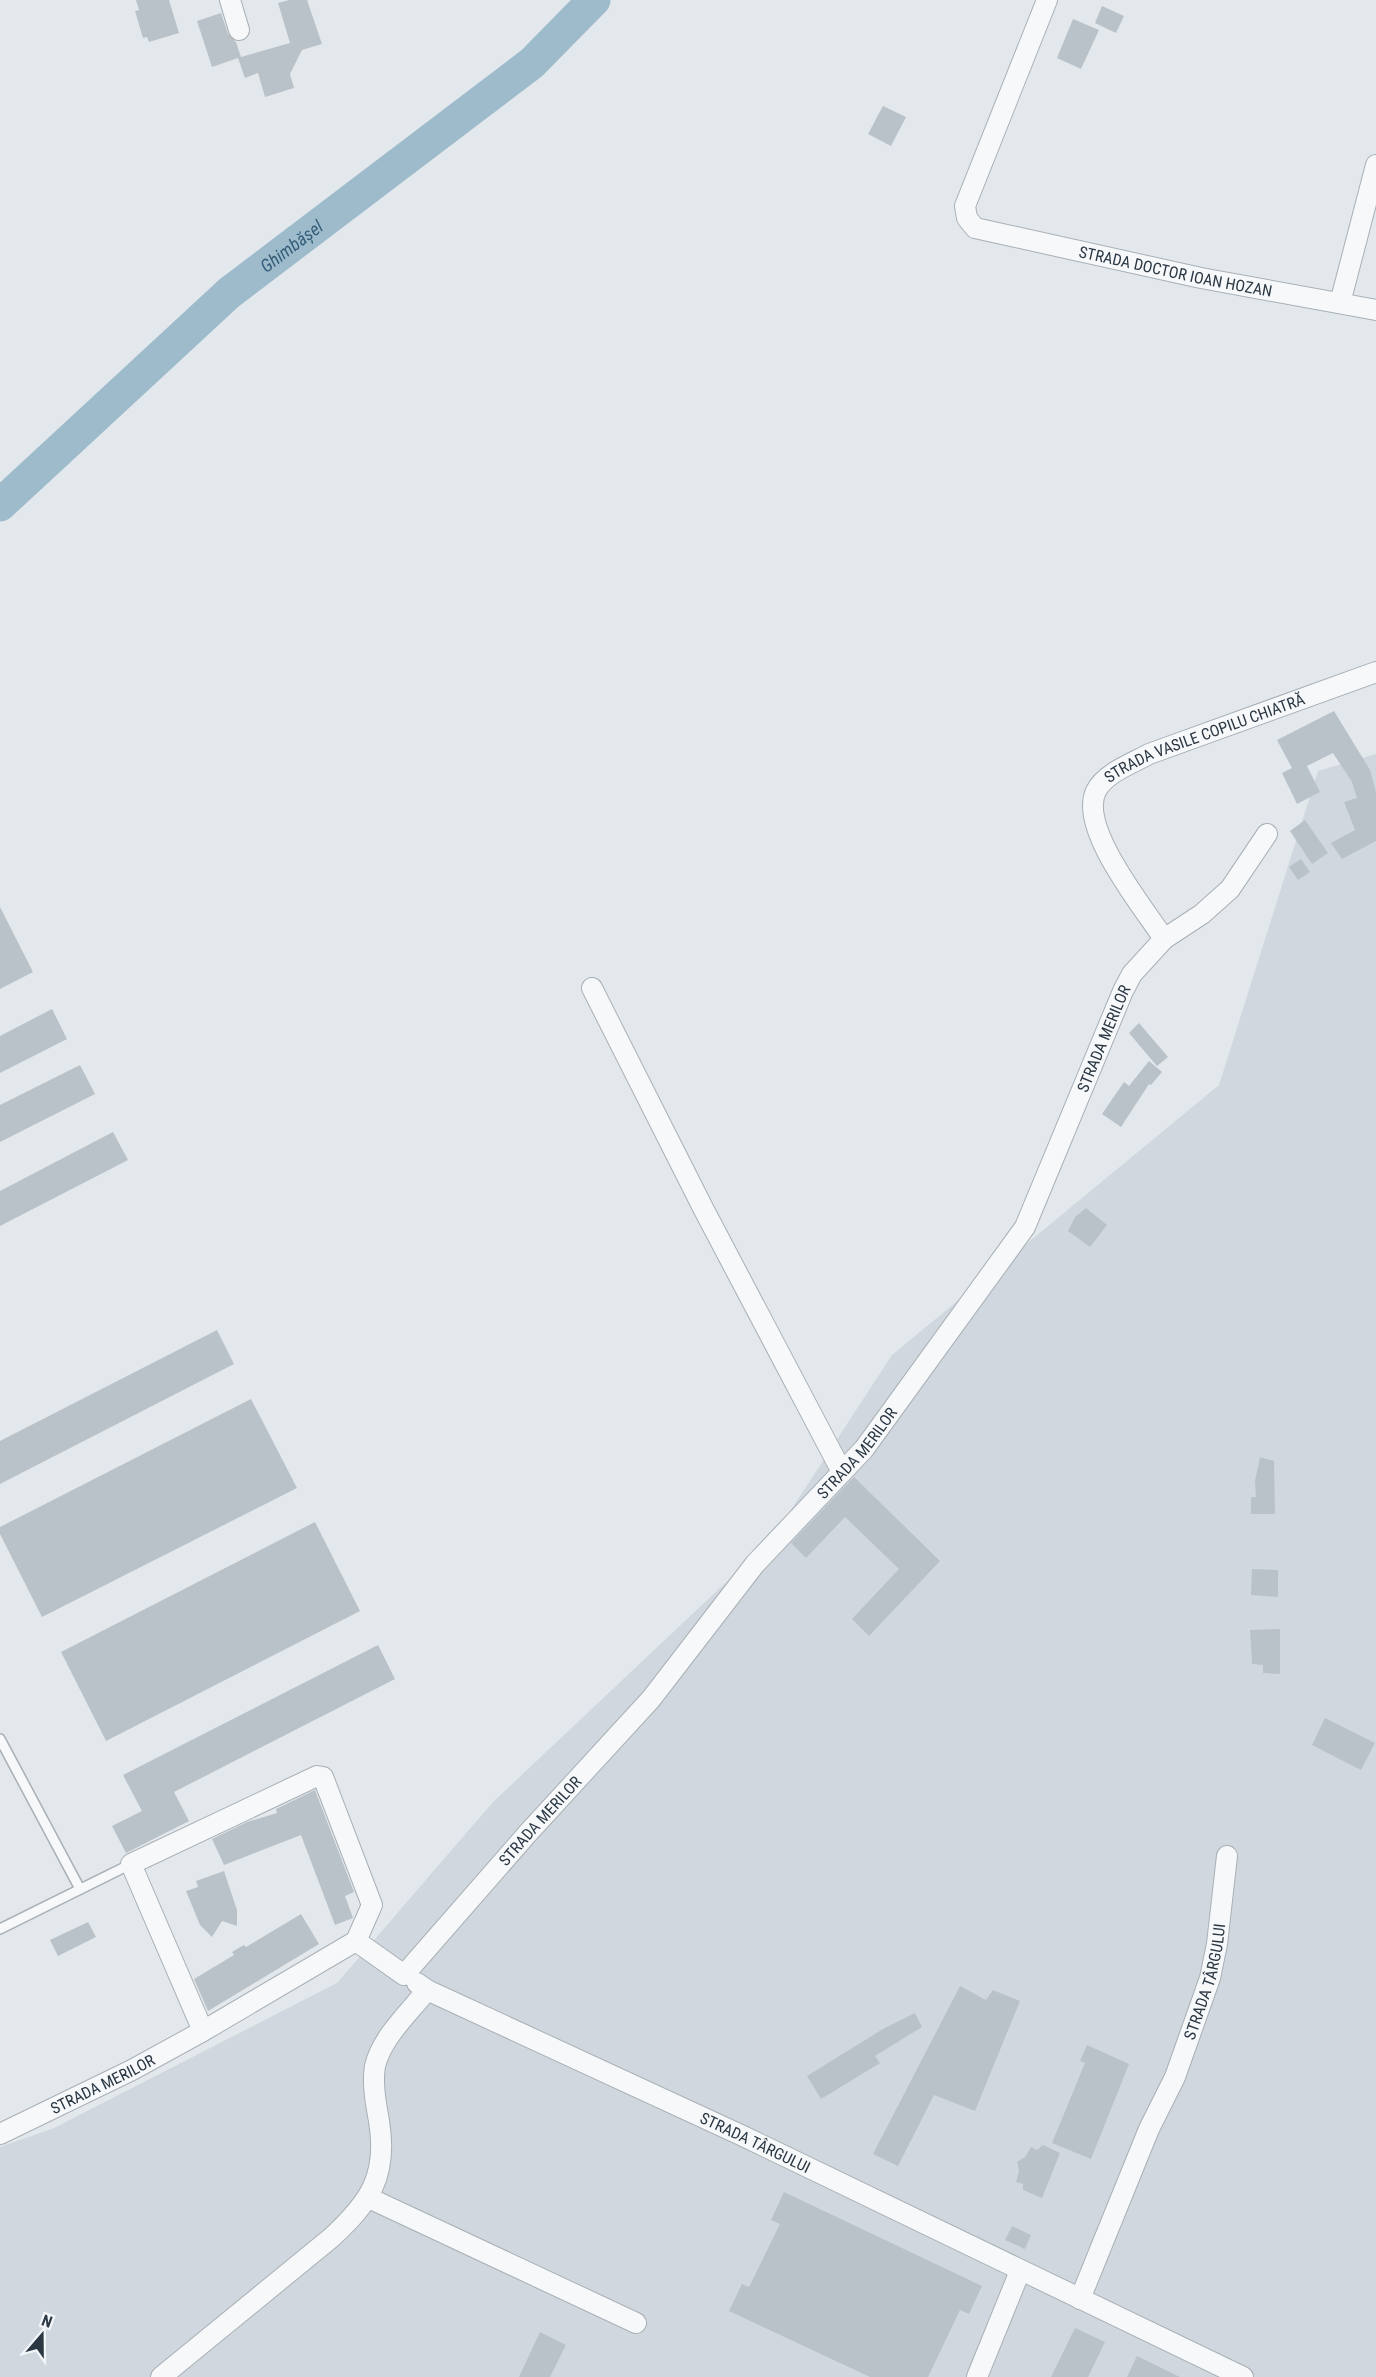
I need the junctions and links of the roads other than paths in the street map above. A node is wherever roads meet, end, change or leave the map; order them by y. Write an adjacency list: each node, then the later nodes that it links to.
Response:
1 (230, 0): 3 (street)
2 (1040, 2): 5 (street, STRADA DOCTOR IOAN HOZAN)
3 (239, 30)
4 (1376, 165): 5 (street)
5 (1340, 303): 6 (street, STRADA DOCTOR IOAN HOZAN)
6 (1376, 310)
7 (1376, 672): 9 (street, STRADA VASILE COPILU CHIATRĂ)
8 (1267, 834): 9 (street, STRADA MERILOR)
9 (1164, 939): 11 (street, STRADA MERILOR)
10 (592, 988): 11 (street)
11 (842, 1472): 18 (street, STRADA MERILOR)
12 (0, 1739): 15 (lane)
13 (1227, 1856): 24 (street, STRADA TÂRGULUI)
14 (131, 1864): 15 (lane); 17 (street); 20 (street)
15 (80, 1889): 16 (lane)
16 (0, 1929)
17 (356, 1941): 18 (street); 20 (street, STRADA MERILOR)
18 (404, 1975): 19 (street, STRADA TÂRGULUI)
19 (427, 1990): 22 (street); 23 (street, STRADA TÂRGULUI)
20 (203, 2031): 21 (street, STRADA MERILOR)
21 (0, 2134)
22 (369, 2198): 25 (street); 26 (street)
23 (1020, 2271): 24 (street, STRADA TÂRGULUI); 27 (street)
24 (1080, 2299): 28 (street, STRADA TÂRGULUI)
25 (636, 2323)
26 (161, 2377)
27 (977, 2377)
28 (1243, 2377)

